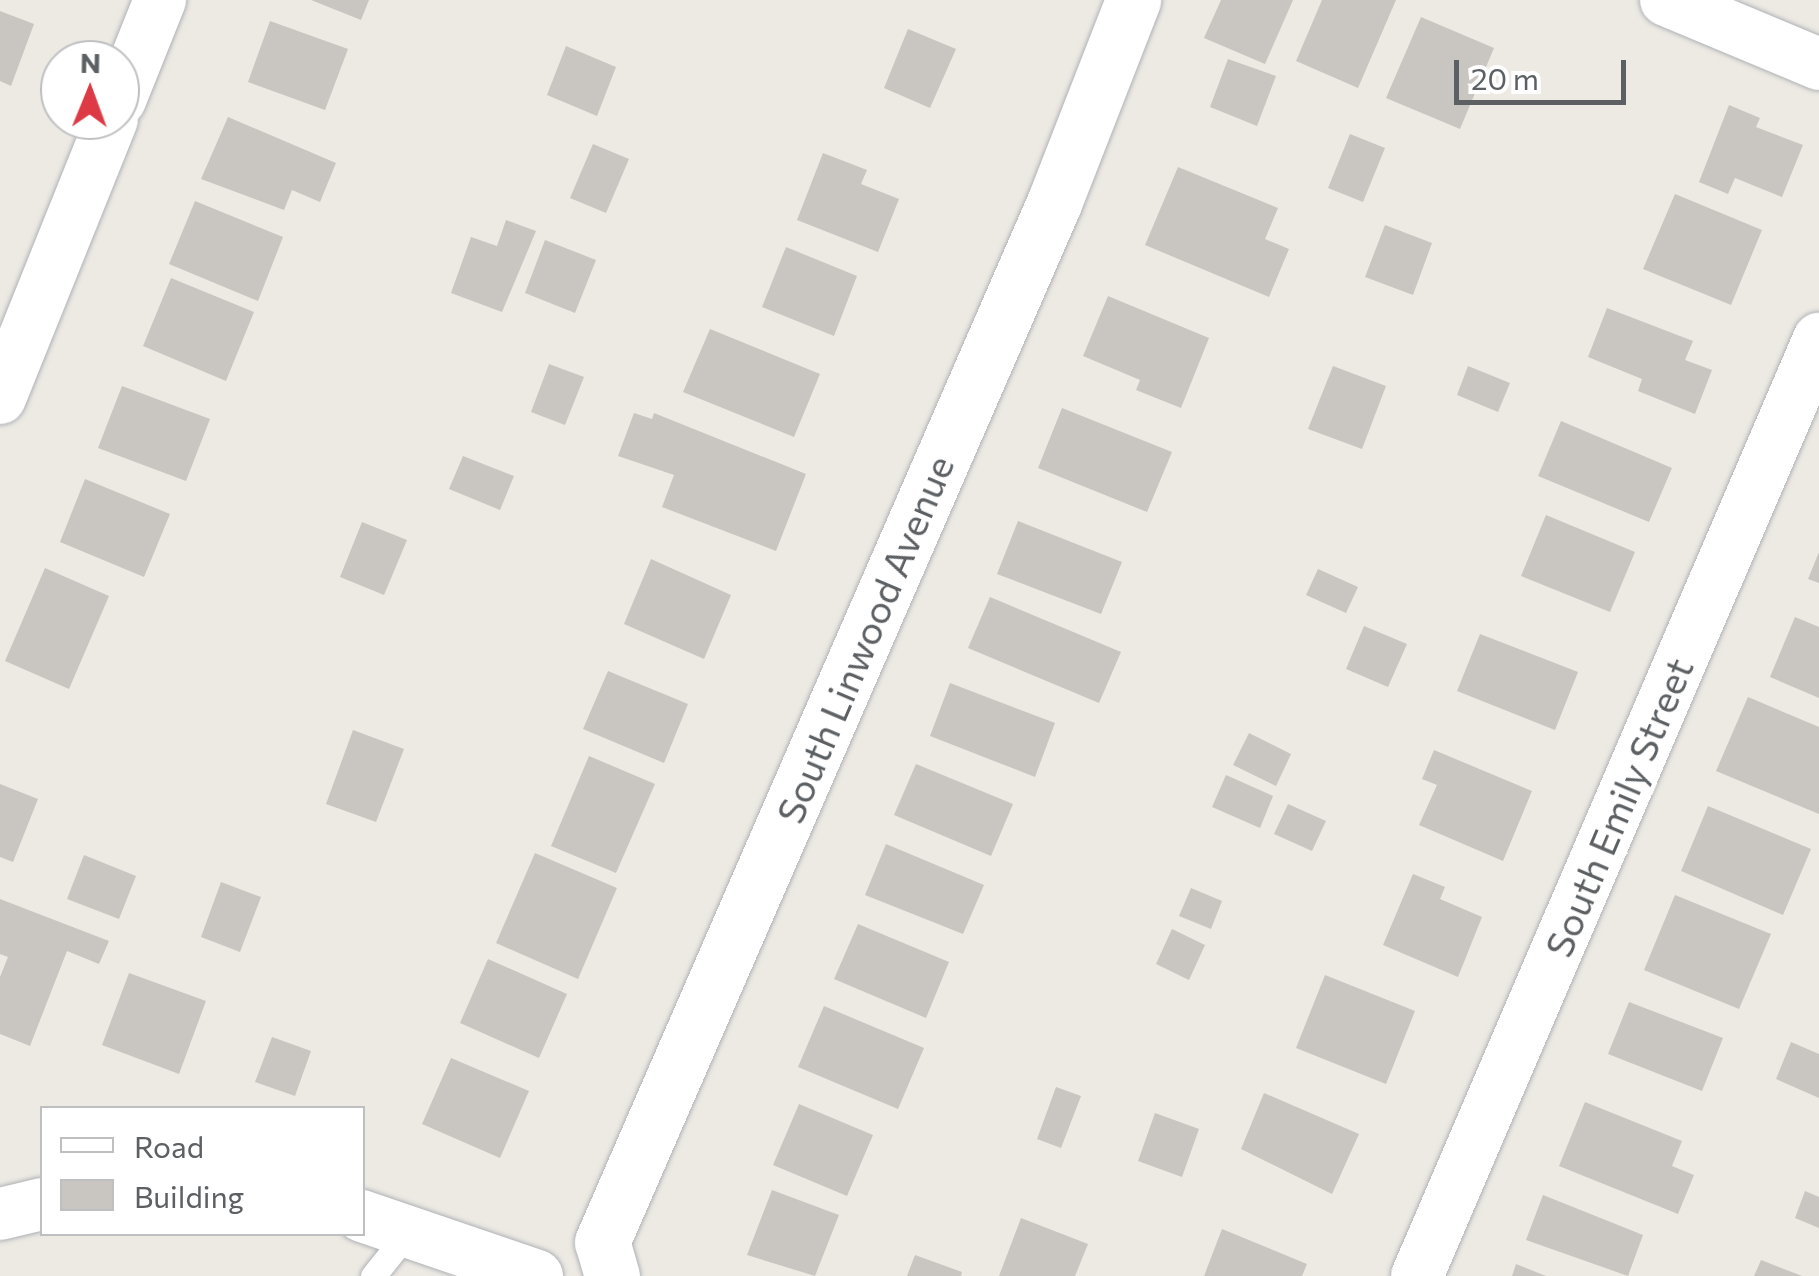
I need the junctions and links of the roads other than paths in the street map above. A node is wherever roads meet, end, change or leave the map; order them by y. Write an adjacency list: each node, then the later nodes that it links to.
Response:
1 (160, 0): 4 (street)
2 (1134, 0): 14 (street, South Linwood Avenue)
3 (1666, 0): 5 (street)
4 (140, 50)
5 (1819, 64)
6 (104, 140): 8 (street)
7 (1819, 339): 15 (street, South Emily Street)
8 (0, 398)
9 (40, 1204): 10 (street)
10 (0, 1214)
11 (386, 1223): 12 (lane); 13 (street)
12 (373, 1276)
13 (537, 1276)
14 (612, 1276)
15 (1417, 1276)

